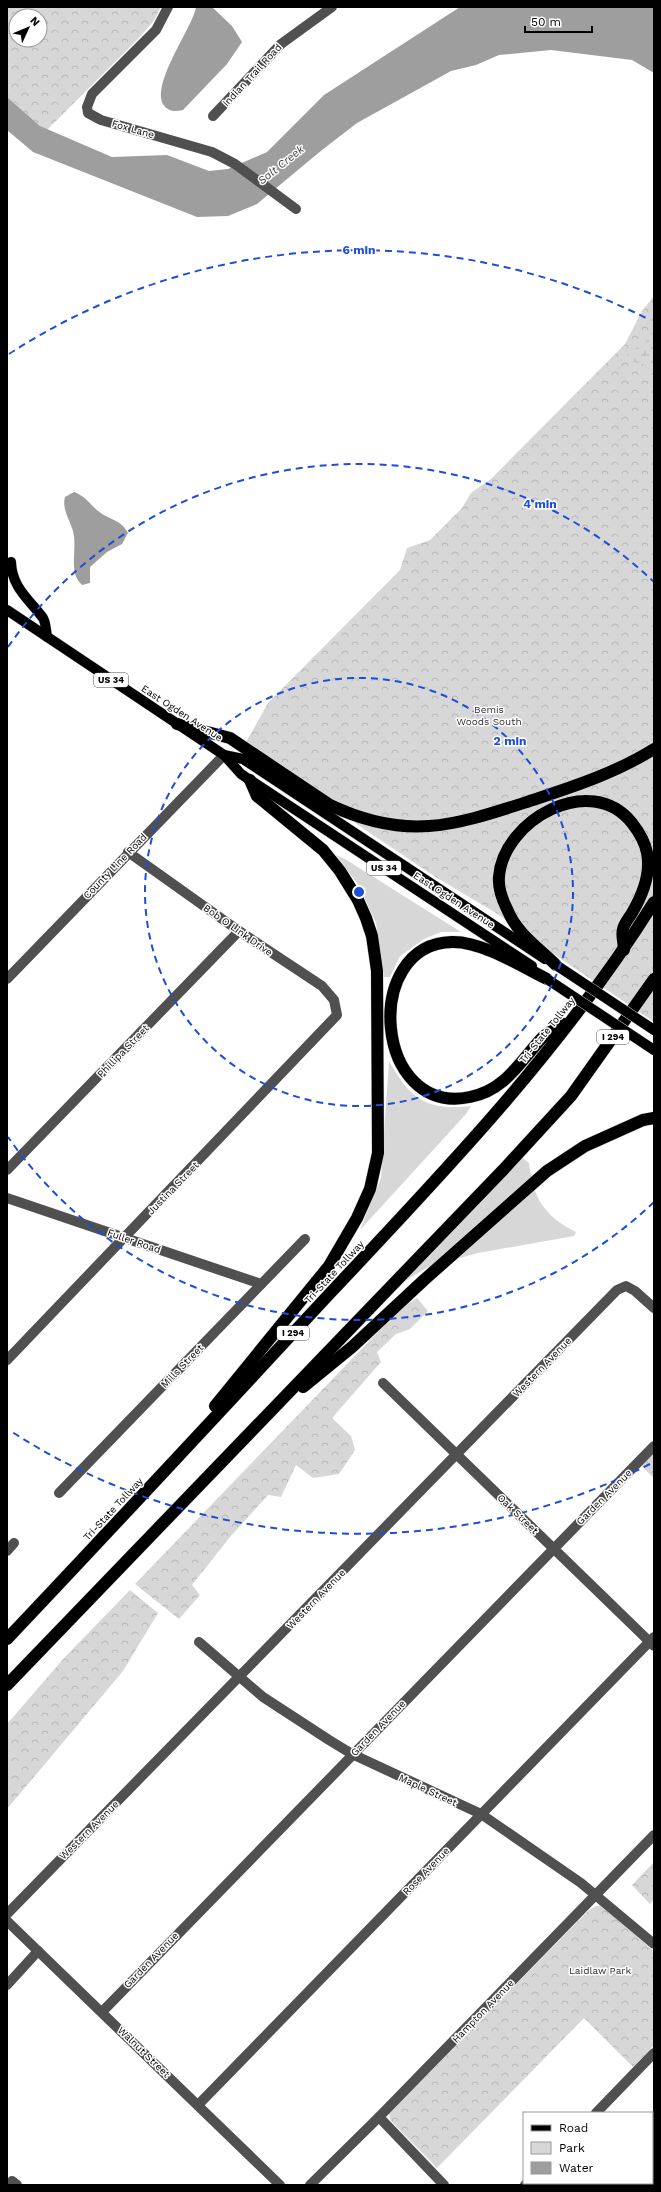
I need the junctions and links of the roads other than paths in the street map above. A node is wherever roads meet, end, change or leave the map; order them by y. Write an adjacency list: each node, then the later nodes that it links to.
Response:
1 (168, 7): 4 (street, Fox Lane)
2 (332, 7): 3 (street, Indian Trail Road)
3 (213, 116)
4 (296, 209)
5 (11, 562): 7 (main road)
6 (7, 610): 7 (main road, East Ogden Avenue / US 34)
7 (47, 637): 8 (main road, East Ogden Avenue / US 34)
8 (177, 724): 9 (highway); 10 (main road, East Ogden Avenue / US 34)
9 (654, 749)
10 (224, 755): 11 (main road, East Ogden Avenue / US 34); 12 (street, County Line Road); 16 (main road, East Ogden Avenue / US 34)
11 (250, 780): 18 (main road, East Ogden Avenue / US 34); 35 (highway)
12 (128, 852): 14 (street, Bob O Link Drive); 17 (street, County Line Road)
13 (654, 902): 15 (highway, Tri-State Tollway / I 294)
14 (239, 931): 20 (street, Bob O Link Drive); 25 (street, Phillipa Street)
15 (624, 950): 16 (highway); 21 (highway, Tri-State Tollway / I 294)
16 (556, 965): 22 (main road, East Ogden Avenue / US 34, bridge)
17 (7, 979)
18 (547, 979): 21 (highway); 23 (main road, East Ogden Avenue / US 34, bridge)
19 (654, 979): 33 (highway, I 294)
20 (337, 1015): 27 (street, Justina Street)
21 (572, 1020): 35 (highway, Tri-State Tollway / I 294)
22 (654, 1030)
23 (654, 1050)
24 (654, 1118): 33 (highway)
25 (7, 1170)
26 (7, 1198): 27 (street, Fuller Road)
27 (125, 1238): 29 (street, Fuller Road); 31 (street, Justina Street)
28 (305, 1239): 29 (street, Mills Street)
29 (261, 1284): 37 (street, Mills Street)
30 (654, 1308): 36 (street, Western Avenue)
31 (7, 1360)
32 (383, 1383): 36 (street, Oak Street)
33 (265, 1418): 45 (highway, I 294)
34 (654, 1446): 39 (street, Garden Avenue)
35 (185, 1450): 41 (highway, Tri-State Tollway / I 294)
36 (456, 1454): 39 (street, Oak Street); 44 (street, Western Avenue)
37 (59, 1493)
38 (14, 1543): 40 (street)
39 (553, 1548): 43 (street, Oak Street); 46 (street, Garden Avenue)
40 (7, 1551)
41 (7, 1639)
42 (199, 1642): 44 (street, Maple Street)
43 (653, 1642): 47 (street, Rose Avenue)
44 (240, 1677): 46 (street, Maple Street); 50 (street, Western Avenue)
45 (7, 1685)
46 (352, 1754): 47 (street, Maple Street); 55 (street, Garden Avenue)
47 (481, 1814): 49 (street, Maple Street); 57 (street, Rose Avenue)
48 (654, 1835): 49 (street, Hampton Avenue)
49 (596, 1895): 52 (street, Maple Street); 59 (street, Hampton Avenue)
50 (7, 1914)
51 (7, 1921): 53 (street, Walnut Street)
52 (654, 1944)
53 (38, 1951): 54 (street); 55 (street, Walnut Street)
54 (7, 1985)
55 (102, 2012): 57 (street, Walnut Street)
56 (654, 2053): 58 (street)
57 (198, 2105): 60 (street, Walnut Street)
58 (597, 2112)
59 (379, 2117): 61 (street, Hampton Avenue); 62 (street)
60 (280, 2185)
61 (310, 2185)
62 (444, 2185)

